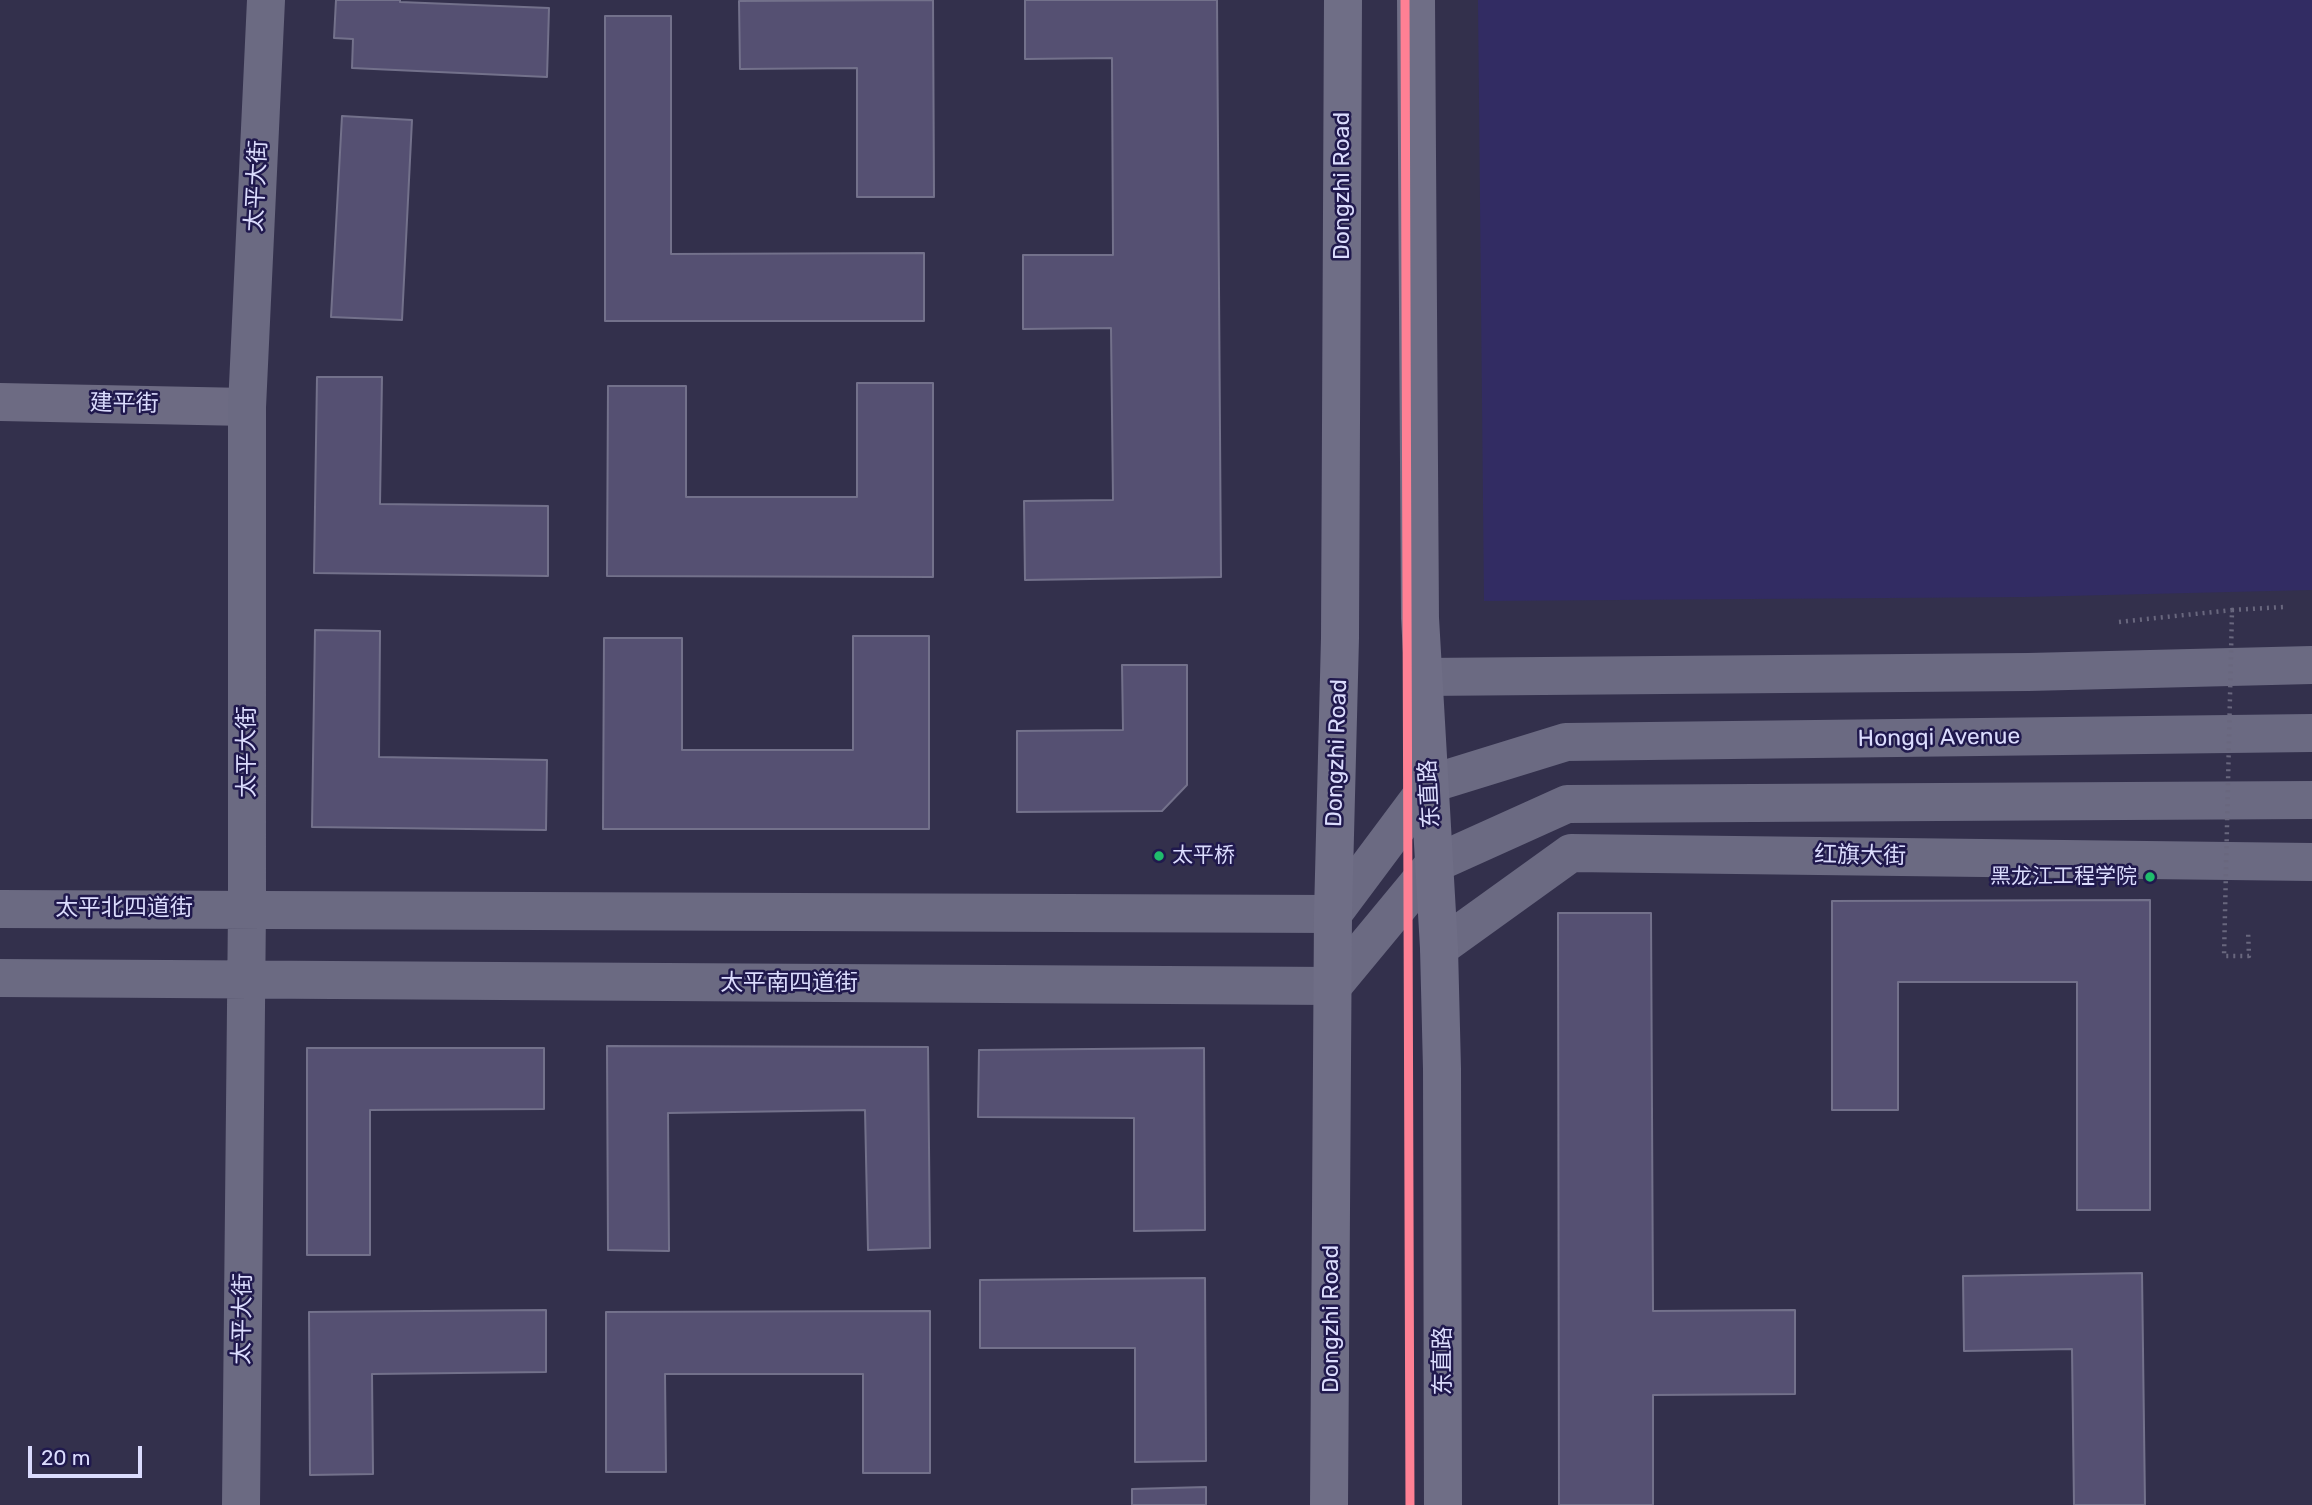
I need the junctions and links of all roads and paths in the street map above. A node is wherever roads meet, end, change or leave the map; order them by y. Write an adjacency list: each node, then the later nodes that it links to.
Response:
1 (266, 0): 5 (main road, 太平大街)
2 (1343, 0): 18 (highway, Dongzhi Road)
3 (1416, 0): 10 (highway, 东直路)
4 (0, 402): 5 (street, 建平街)
5 (247, 407): 16 (main road, 太平大街)
6 (2284, 607): 7 (path)
7 (2232, 610): 8 (path, bridge); 19 (path, bridge)
8 (2119, 622)
9 (2312, 665): 10 (main road)
10 (1422, 677): 12 (highway, 东直路)
11 (2312, 733): 12 (main road, Hongqi Avenue)
12 (1430, 784): 15 (highway, 东直路); 18 (main road)
13 (2312, 800): 15 (main road)
14 (2312, 862): 20 (main road, 红旗大街)
15 (1434, 864): 20 (highway, 东直路); 23 (main road)
16 (247, 908): 17 (main road, 太平北四道街); 18 (main road); 22 (main road, 太平大街)
17 (0, 909)
18 (1333, 914): 23 (highway, Dongzhi Road)
19 (2248, 930)
20 (1439, 948): 26 (highway, 东直路)
21 (0, 978): 22 (main road)
22 (246, 980): 23 (main road, 太平南四道街); 24 (main road, 太平大街)
23 (1333, 986): 25 (highway, Dongzhi Road)
24 (242, 1505)
25 (1329, 1505)
26 (1443, 1505)

